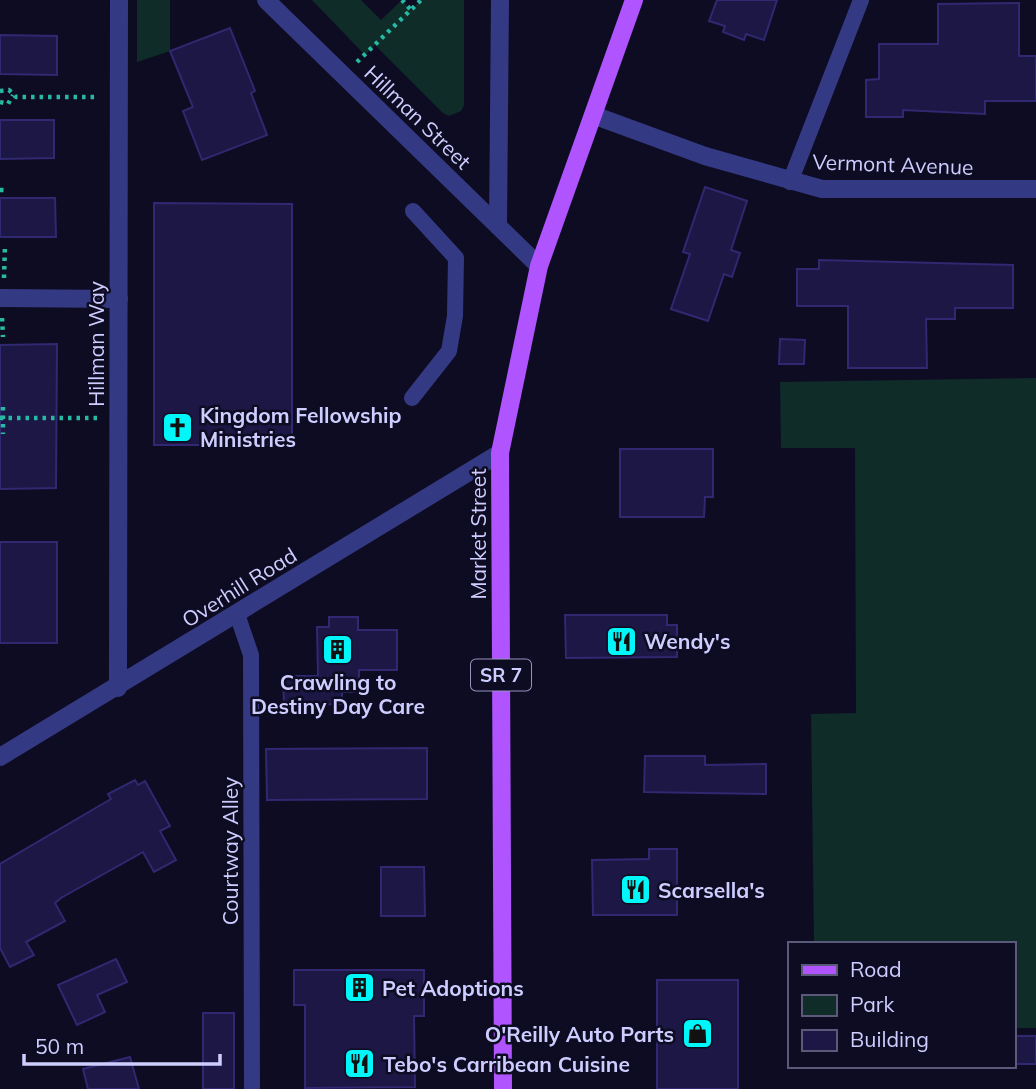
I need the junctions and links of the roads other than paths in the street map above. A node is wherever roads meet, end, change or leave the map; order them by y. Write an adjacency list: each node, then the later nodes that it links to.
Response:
1 (119, 0): 13 (street, Hillman Way)
2 (266, 0): 10 (street, Hillman Street)
3 (500, 0): 10 (street)
4 (634, 0): 6 (main road, Market Street / SR 7)
5 (861, 0): 7 (lane)
6 (593, 115): 7 (street, Vermont Avenue); 11 (main road, Market Street / SR 7)
7 (790, 182): 8 (street, Vermont Avenue)
8 (1036, 189)
9 (413, 211): 14 (lane)
10 (498, 226): 11 (street, Hillman Street)
11 (539, 266): 15 (main road, Market Street / SR 7)
12 (0, 298): 13 (street)
13 (119, 299): 17 (street, Hillman Way)
14 (412, 398)
15 (500, 453): 16 (street, Overhill Road); 20 (main road, Market Street / SR 7)
16 (237, 614): 17 (street, Overhill Road); 19 (lane, Courtway Alley)
17 (118, 688): 18 (street, Overhill Road)
18 (0, 757)
19 (252, 1089)
20 (503, 1089)

